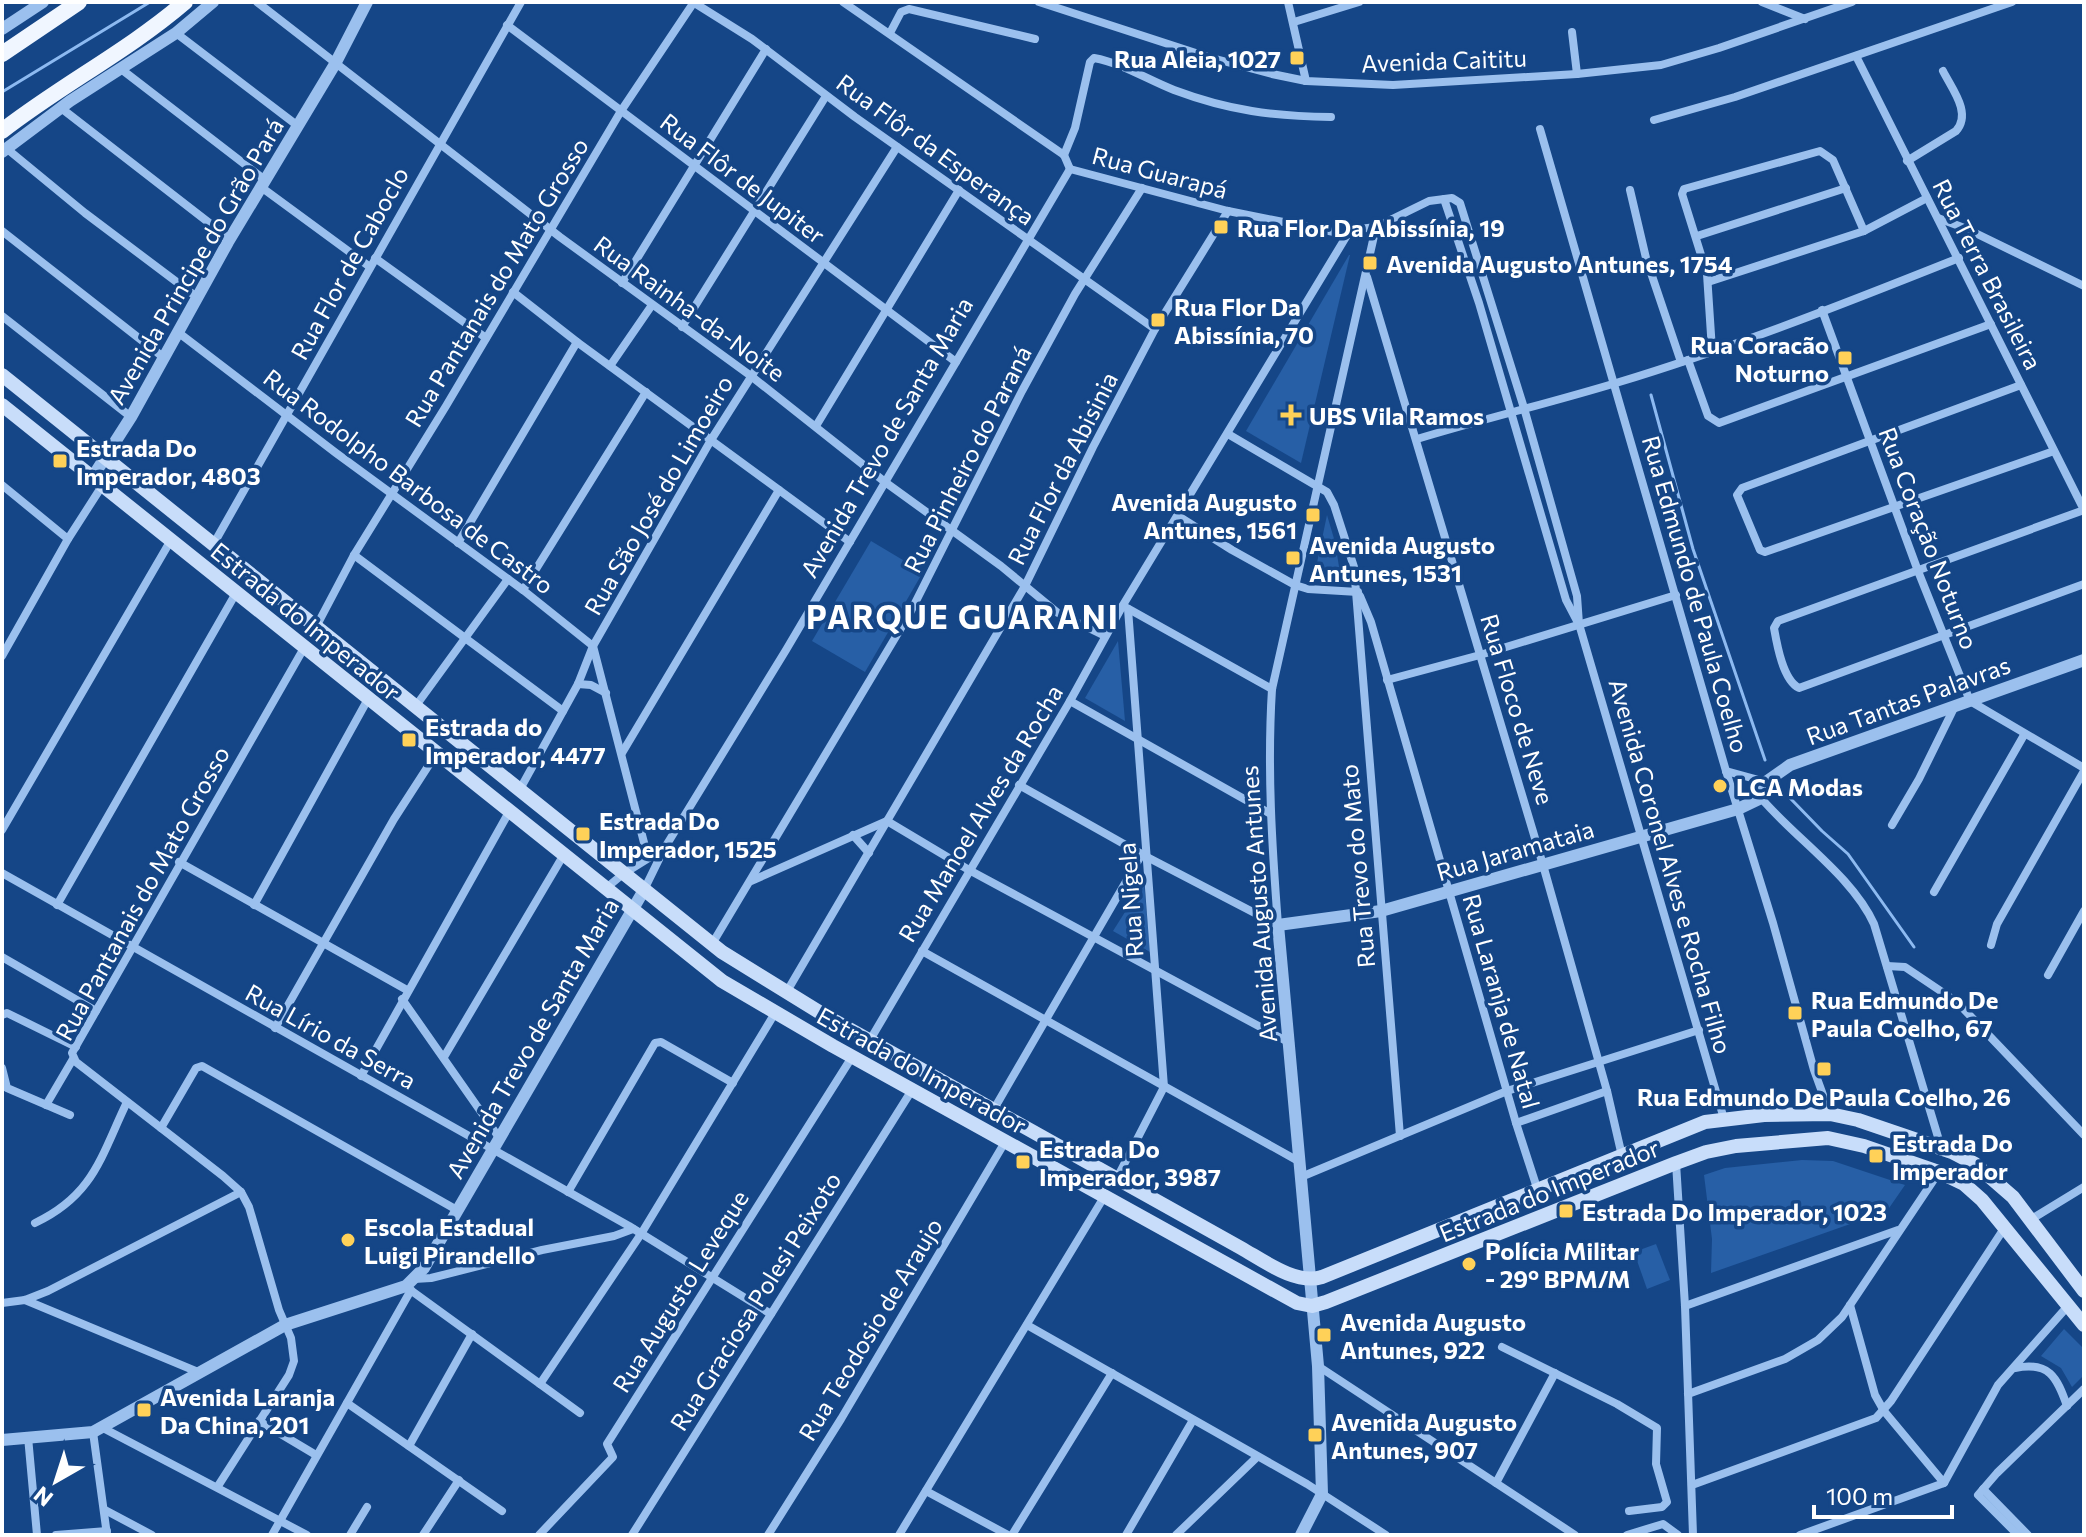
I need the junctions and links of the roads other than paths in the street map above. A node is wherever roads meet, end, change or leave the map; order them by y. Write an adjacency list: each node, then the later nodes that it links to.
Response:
1 (43, 2): 20 (street)
2 (79, 2): 26 (highway)
3 (185, 2): 40 (highway)
4 (213, 2): 22 (street)
5 (257, 2): 28 (street, Rua Rainha-da-Noite)
6 (367, 2): 28 (street, Avenida Principe do Grão Pará)
7 (521, 2): 18 (street, Rua Flor de Caboclo)
8 (694, 2): 25 (street, Rua Flôr da Esperança); 35 (street, Rua Pantanais do Mato Grosso)
9 (843, 2): 23 (street, Rua Guarapá)
10 (1039, 2): 32 (street, Avenida Caititu)
11 (1288, 2): 17 (street)
12 (1359, 2): 17 (street)
13 (1852, 2): 16 (street, Avenida Caititu)
14 (2012, 2): 27 (street)
15 (1771, 4): 16 (street); 19 (street)
16 (1806, 19): 19 (street, Avenida Caititu)
17 (1294, 22): 32 (street)
18 (507, 25): 35 (street, Rua Flôr de Jupiter); 41 (street, Rua Flor de Caboclo)
19 (1778, 28): 31 (street, Avenida Caititu)
20 (2, 29)
21 (1572, 32): 31 (street)
22 (176, 33): 29 (street); 38 (street)
23 (890, 33): 24 (street); 43 (street, Rua Guarapá)
24 (1035, 39)
25 (766, 49): 33 (street, Rua Flôr da Esperança); 45 (street)
26 (2, 54)
27 (1856, 56): 37 (street); 44 (street, Rua Terra Brasileira)
28 (335, 64): 38 (street, Avenida Principe do Grão Pará); 41 (street, Rua Rainha-da-Noite)
29 (121, 69): 34 (street); 47 (street)
30 (1943, 71): 44 (street)
31 (1577, 74): 32 (street, Avenida Caititu)
32 (1306, 81)
33 (826, 96): 42 (street, Rua Flôr da Esperança); 55 (street)
34 (61, 108): 40 (street); 63 (street)
35 (621, 111): 45 (street, Rua Flôr de Jupiter); 58 (street, Rua Pantanais do Mato Grosso)
36 (1331, 117): 43 (street)
37 (1654, 120)
38 (298, 126): 47 (street, Avenida Principe do Grão Pará)
39 (1540, 129): 94 (street, Rua Edmundo de Paula Coelho)
40 (3, 143): 75 (street)
41 (440, 144): 58 (street, Rua Rainha-da-Noite); 65 (street, Rua Flor de Caboclo)
42 (897, 147): 50 (street, Rua Flôr da Esperança); 67 (street, Rua São José do Limoeiro)
43 (1064, 155): 46 (street, Rua Guarapá)
44 (1907, 161): 52 (street, Rua Terra Brasileira)
45 (693, 166): 55 (street, Rua Flôr de Jupiter); 72 (street)
46 (1070, 169): 48 (street, Rua Guarapá); 64 (street, Avenida Trevo de Santa Maria)
47 (263, 184): 63 (street, Avenida Principe do Grão Pará); 68 (street)
48 (1142, 188): 54 (street, Rua Guarapá); 70 (street, Rua Pinheiro do Paraná)
49 (1846, 188): 60 (street); 62 (street); 62 (street)
50 (959, 190): 64 (street, Rua Flôr da Esperança); 77 (street)
51 (1630, 190): 88 (street)
52 (1927, 198): 56 (street, Rua Terra Brasileira); 60 (street)
53 (1444, 199): 57 (street, Rua Guarapá); 100 (street, Avenida Coronel Alves e Rocha Filho); 101 (street, Avenida Coronel Alves e Rocha Filho)
54 (1228, 211): 61 (street, Rua Guarapá); 82 (street, Rua Flor da Abisinia)
55 (754, 212): 67 (street, Rua Flôr de Jupiter); 81 (street)
56 (1938, 218): 66 (street, Rua Terra Brasileira); 73 (street)
57 (1376, 227): 61 (street, Rua Guarapá); 69 (street, Avenida Augusto Antunes)
58 (551, 230): 72 (street, Rua Rainha-da-Noite); 74 (street, Rua Pantanais do Mato Grosso)
59 (2, 231): 87 (street)
60 (1864, 231): 71 (street)
61 (1349, 232): 105 (street, Rua Manoel Alves da Rocha)
62 (1697, 236): 71 (street)
63 (230, 239): 75 (street, Avenida Principe do Grão Pará)
64 (1028, 240): 70 (street, Rua Flôr da Esperança); 89 (street, Avenida Trevo de Santa Maria)
65 (375, 258): 68 (street, Rua Flor de Caboclo); 84 (street)
66 (1959, 258): 78 (street); 80 (street, Rua Terra Brasileira)
67 (823, 263): 77 (street, Rua Flôr de Jupiter); 93 (street, Rua São José do Limoeiro)
68 (370, 267): 102 (street, Rua Flor de Caboclo)
69 (1367, 276): 106 (street, Rua Floco de Neve); 113 (street, Avenida Augusto Antunes)
70 (1085, 280): 82 (street, Rua Flôr da Esperança); 120 (street, Rua Pinheiro do Paraná)
71 (1708, 282): 86 (street)
72 (622, 283): 76 (street, Rua Rainha-da-Noite)
73 (2084, 286)
74 (513, 292): 84 (street, Rua Pantanais do Mato Grosso); 85 (street)
75 (198, 298): 83 (street, Avenida Principe do Grão Pará)
76 (652, 305): 81 (street, Rua Rainha-da-Noite); 90 (street)
77 (887, 309): 89 (street, Rua Flôr de Jupiter); 104 (street)
78 (1822, 310): 86 (street); 92 (street, Rua Coração Noturno)
79 (2, 316): 103 (street)
80 (1991, 324): 92 (street); 95 (street, Rua Terra Brasileira)
81 (682, 327): 93 (street, Rua Rainha-da-Noite)
82 (1155, 329): 131 (street, Rua Flor da Abisinia)
83 (179, 333): 87 (street, Avenida Principe do Grão Pará); 102 (street, Rua Rodolpho Barbosa de Castro)
84 (486, 338): 116 (street, Rua Pantanais do Mato Grosso)
85 (577, 342): 90 (street); 124 (street)
86 (1712, 350): 88 (street)
87 (163, 357): 103 (street, Avenida Principe do Grão Pará)
88 (1684, 361): 92 (street); 94 (street)
89 (956, 362): 112 (street, Avenida Trevo de Santa Maria)
90 (610, 366): 97 (street)
91 (2, 375): 96 (main road, Estrada do Imperador)
92 (1847, 375): 108 (street, Rua Coração Noturno)
93 (751, 376): 104 (street, Rua Rainha-da-Noite); 107 (street, Rua São José do Limoeiro)
94 (1615, 383): 100 (street); 135 (street, Rua Edmundo de Paula Coelho)
95 (2021, 385): 108 (street); 109 (street, Rua Terra Brasileira)
96 (16, 386): 98 (main road); 110 (main road, Estrada do Imperador)
97 (646, 392): 107 (street); 132 (street)
98 (2, 394)
99 (2, 405): 111 (main road, Estrada do Imperador)
100 (1524, 408): 101 (street); 137 (street, Avenida Coronel Alves e Rocha Filho)
101 (1511, 412): 106 (street); 137 (street, Avenida Coronel Alves e Rocha Filho)
102 (287, 415): 116 (street, Rua Rodolpho Barbosa de Castro); 125 (street, Rua Flor de Caboclo)
103 (131, 417): 110 (street, Avenida Principe do Grão Pará)
104 (816, 426): 112 (street, Rua Rainha-da-Noite)
105 (1228, 434): 113 (street); 119 (street, Rua Manoel Alves da Rocha)
106 (1417, 439): 144 (street, Rua Floco de Neve)
107 (711, 440): 115 (street); 142 (street, Rua São José do Limoeiro)
108 (1871, 441): 117 (street, Rua Coração Noturno); 117 (street)
109 (2054, 451): 117 (street); 118 (street, Rua Terra Brasileira)
110 (107, 457): 111 (street, Avenida Principe do Grão Pará); 125 (main road, Estrada do Imperador)
111 (97, 482): 121 (street); 122 (main road, Estrada do Imperador)
112 (885, 482): 120 (street, Rua Rainha-da-Noite); 123 (street, Avenida Trevo de Santa Maria)
113 (1317, 484): 130 (street, Avenida Augusto Antunes); 133 (street)
114 (2, 485): 121 (street)
115 (779, 490): 123 (street); 159 (street)
116 (391, 494): 124 (street, Rua Rodolpho Barbosa de Castro); 126 (street, Rua Pantanais do Mato Grosso)
117 (1895, 508): 127 (street, Rua Coração Noturno)
118 (2084, 510): 127 (street)
119 (1178, 516): 130 (street); 136 (street, Rua Manoel Alves da Rocha)
120 (954, 530): 131 (street, Rua Rainha-da-Noite); 185 (street, Rua Pinheiro do Paraná)
121 (68, 539): 145 (street)
122 (171, 540): 134 (main road, Estrada do Imperador); 172 (street)
123 (850, 542): 175 (street, Avenida Trevo de Santa Maria)
124 (458, 543): 128 (street, Rua Rodolpho Barbosa de Castro)
125 (213, 545): 138 (main road, Estrada do Imperador)
126 (354, 555): 138 (street, Rua Pantanais do Mato Grosso); 141 (street)
127 (1918, 571): 139 (street, Rua Coração Noturno); 139 (street)
128 (508, 579): 132 (street, Rua Rodolpho Barbosa de Castro); 141 (street)
129 (2084, 584): 139 (street)
130 (1295, 585): 133 (street); 149 (street, Avenida Augusto Antunes)
131 (1025, 586): 140 (street, Rua Rainha-da-Noite); 170 (street, Rua Flor da Abisinia)
132 (523, 590): 142 (street, Rua Rodolpho Barbosa de Castro)
133 (1358, 592): 147 (street, Rua Laranja de Natal); 193 (street, Rua Trevo do Mato)
134 (236, 593): 143 (main road, Estrada do Imperador); 190 (street)
135 (1676, 595): 137 (street); 162 (street, Rua Edmundo de Paula Coelho)
136 (1126, 607): 140 (street, Rua Manoel Alves da Rocha); 149 (street); 158 (street, Rua Nigela)
137 (1579, 624): 144 (street); 174 (street, Avenida Coronel Alves e Rocha Filho)
138 (315, 627): 154 (main road, Estrada do Imperador)
139 (1942, 635): 153 (street, Rua Coração Noturno)
140 (1105, 636): 152 (street, Rua Manoel Alves da Rocha)
141 (465, 637): 154 (street); 156 (street)
142 (593, 646): 148 (street, Rua São José do Limoeiro); 150 (street)
143 (304, 648): 151 (main road, Estrada do Imperador); 180 (street, Rua Pantanais do Mato Grosso)
144 (1480, 655): 147 (street); 181 (street, Rua Floco de Neve)
145 (2, 656)
146 (2084, 660): 153 (street, Rua Tantas Palavras)
147 (1387, 680): 187 (street, Rua Laranja de Natal)
148 (578, 684): 150 (street); 156 (street, Rua São José do Limoeiro)
149 (1272, 689): 169 (street, Avenida Augusto Antunes)
150 (607, 694): 159 (street)
151 (368, 699): 160 (main road, Estrada do Imperador); 191 (street)
152 (1070, 701): 158 (street); 164 (street, Rua Manoel Alves da Rocha)
153 (1970, 701): 155 (street, Rua Tantas Palavras); 157 (street)
154 (415, 707): 165 (main road, Estrada do Imperador)
155 (1954, 708): 163 (street, Rua Tantas Palavras); 171 (street)
156 (563, 711): 165 (street, Rua São José do Limoeiro)
157 (2024, 735): 161 (street); 188 (street)
158 (1139, 738): 169 (street); 177 (street, Rua Nigela)
159 (622, 753): 179 (street)
160 (436, 754): 168 (main road, Estrada do Imperador); 197 (street)
161 (2084, 769): 199 (street)
162 (1726, 771): 163 (street); 167 (street, Rua Edmundo de Paula Coelho)
163 (1766, 782): 166 (street)
164 (1019, 785): 177 (street); 182 (street, Rua Manoel Alves da Rocha)
165 (519, 791): 184 (main road, Estrada do Imperador)
166 (1761, 798): 167 (street, Rua Jaramataia); 203 (street)
167 (1738, 809): 174 (street, Rua Jaramataia); 232 (street, Rua Edmundo de Paula Coelho)
168 (509, 812): 178 (main road, Estrada do Imperador); 206 (street)
169 (1269, 813): 195 (street, Avenida Augusto Antunes)
170 (887, 821): 173 (street); 176 (street, Rua Flor da Abisinia); 182 (street)
171 (1892, 825)
172 (2, 830)
173 (853, 835): 176 (street); 185 (street)
174 (1642, 837): 181 (street, Rua Jaramataia); 214 (street, Avenida Coronel Alves e Rocha Filho)
175 (664, 849): 179 (street, Avenida Trevo de Santa Maria); 186 (street, Avenida Trevo de Santa Maria)
176 (869, 853): 207 (street, Rua Flor da Abisinia)
177 (1144, 855): 195 (street); 196 (street); 204 (street, Rua Nigela)
178 (563, 856): 189 (main road, Estrada do Imperador); 218 (street)
179 (648, 858): 184 (street, Avenida Trevo de Santa Maria)
180 (179, 862): 191 (street); 200 (street, Rua Pantanais do Mato Grosso)
181 (1543, 865): 187 (street, Rua Jaramataia); 221 (street, Rua Floco de Neve)
182 (969, 870): 196 (street); 201 (street, Rua Manoel Alves da Rocha)
183 (2, 873): 190 (street, Rua Lírio da Serra)
184 (623, 874): 186 (main road, Estrada do Imperador); 189 (street, Avenida Trevo de Santa Maria)
185 (751, 881): 198 (street, Rua Pinheiro do Paraná)
186 (644, 890): 189 (main road); 192 (street, Avenida Trevo de Santa Maria); 198 (main road, Estrada do Imperador)
187 (1450, 892): 193 (street, Rua Jaramataia); 227 (street, Rua Laranja de Natal)
188 (1934, 892)
189 (610, 893): 192 (main road, Estrada do Imperador)
190 (57, 905): 200 (street, Rua Lírio da Serra)
191 (254, 905): 197 (street)
192 (632, 911): 210 (main road, Estrada do Imperador); 240 (street, Avenida Trevo de Santa Maria)
193 (1381, 911): 195 (street, Rua Jaramataia); 238 (street, Rua Trevo do Mato)
194 (2084, 911): 205 (street)
195 (1278, 925): 216 (street, Avenida Augusto Antunes)
196 (1094, 936): 204 (street); 212 (street)
197 (324, 944): 206 (street); 213 (street)
198 (712, 944): 207 (main road, Estrada do Imperador)
199 (1991, 945)
200 (132, 948): 209 (street, Rua Pantanais do Mato Grosso); 213 (street, Rua Lírio da Serra)
201 (922, 951): 212 (street); 215 (street, Rua Manoel Alves da Rocha)
202 (2, 957): 209 (street)
203 (1887, 966): 237 (street); 241 (street)
204 (1155, 969): 216 (street); 225 (street, Rua Nigela)
205 (2048, 975)
206 (407, 990): 208 (street)
207 (786, 993): 215 (main road, Estrada do Imperador)
208 (402, 999): 218 (street); 223 (street)
209 (96, 1011): 217 (street, Rua Pantanais do Mato Grosso)
210 (775, 1013): 219 (main road, Estrada do Imperador); 224 (street)
211 (2, 1015): 217 (street)
212 (1044, 1022): 225 (street); 231 (street)
213 (275, 1028): 223 (street, Rua Lírio da Serra)
214 (1699, 1030): 221 (street); 234 (street, Avenida Coronel Alves e Rocha Filho)
215 (870, 1040): 231 (main road, Estrada do Imperador)
216 (1290, 1043): 243 (street, Avenida Augusto Antunes)
217 (76, 1047): 220 (street, Rua Pantanais do Mato Grosso)
218 (444, 1057): 240 (street)
219 (852, 1057): 226 (main road, Estrada do Imperador); 262 (street, Rua Augusto Leveque)
220 (73, 1059): 229 (street, Rua Pantanais do Mato Grosso); 230 (street)
221 (1599, 1061): 227 (street); 228 (street, Rua Floco de Neve)
222 (2, 1068): 230 (street)
223 (361, 1076): 240 (street, Rua Lírio da Serra)
224 (733, 1083): 251 (street); 258 (street)
225 (1164, 1087): 243 (street); 247 (street)
226 (912, 1090): 239 (main road, Estrada do Imperador); 273 (street, Rua Graciosa Polesi Peixoto)
227 (1507, 1091): 235 (street, Rua Laranja de Natal); 238 (street)
228 (1607, 1091): 235 (street); 242 (street, Rua Floco de Neve)
229 (127, 1102): 236 (street, Rua Pantanais do Mato Grosso); 255 (street)
230 (46, 1105): 233 (street)
231 (994, 1109): 247 (main road, Estrada do Imperador)
232 (1830, 1114): 234 (main road, Estrada do Imperador); 241 (main road, Estrada do Imperador)
233 (70, 1115)
234 (1724, 1119): 242 (main road, Estrada do Imperador)
235 (1516, 1123): 249 (street, Rua Laranja de Natal)
236 (161, 1128): 250 (street, Rua Pantanais do Mato Grosso); 253 (street)
237 (2084, 1135)
238 (1400, 1136): 246 (street)
239 (1005, 1142): 252 (main road, Estrada do Imperador); 322 (street, Rua Teodosio de Araujo)
240 (496, 1144): 251 (street, Rua Lírio da Serra); 253 (street, Avenida Trevo de Santa Maria)
241 (1942, 1148): 254 (main road, Estrada do Imperador)
242 (1622, 1156): 249 (main road, Estrada do Imperador)
243 (1300, 1162): 246 (street, Avenida Augusto Antunes)
244 (1676, 1163): 245 (main road, Estrada do Imperador); 260 (main road, Estrada do Imperador); 271 (street)
245 (1939, 1172): 256 (main road, Estrada do Imperador); 257 (street)
246 (1301, 1177): 263 (street, Avenida Augusto Antunes)
247 (1117, 1178): 263 (main road, Estrada do Imperador)
248 (2084, 1187): 254 (street)
249 (1538, 1191): 259 (main road, Estrada do Imperador)
250 (241, 1192): 267 (street); 274 (street, Rua Pantanais do Mato Grosso)
251 (568, 1192): 258 (street, Rua Lírio da Serra)
252 (1104, 1197): 270 (main road, Estrada do Imperador); 275 (street)
253 (457, 1210): 265 (street, Avenida Trevo de Santa Maria)
254 (2030, 1220): 261 (main road, Estrada do Imperador)
255 (35, 1223)
256 (2005, 1227): 264 (main road, Estrada do Imperador); 289 (street)
257 (1899, 1230): 269 (street); 271 (street)
258 (637, 1231): 262 (street, Rua Lírio da Serra); 265 (street); 284 (street)
259 (1426, 1237): 260 (main road); 263 (main road, Estrada do Imperador)
260 (1447, 1254): 270 (main road, Estrada do Imperador)
261 (2064, 1266): 264 (main road); 266 (main road, Estrada do Imperador)
262 (712, 1279): 273 (street, Rua Lírio da Serra); 320 (street, Rua Augusto Leveque)
263 (1310, 1281): 270 (street, Avenida Augusto Antunes)
264 (2046, 1281): 272 (main road, Estrada do Imperador)
265 (410, 1285): 274 (street); 277 (street); 287 (street, Avenida Trevo de Santa Maria)
266 (2084, 1291)
267 (25, 1300): 268 (street); 281 (street)
268 (2, 1303)
269 (1850, 1305): 286 (street); 289 (street)
270 (1312, 1306): 279 (street, Avenida Augusto Antunes)
271 (1685, 1306): 286 (street)
272 (2067, 1307): 276 (main road, Estrada do Imperador); 280 (street)
273 (771, 1314): 321 (street, Rua Graciosa Polesi Peixoto)
274 (285, 1325): 281 (street); 292 (street, Rua Pantanais do Mato Grosso)
275 (1027, 1325): 282 (street); 304 (street)
276 (2084, 1325)
277 (472, 1334): 284 (street); 296 (street)
278 (1502, 1347): 283 (street)
279 (1318, 1366): 300 (street); 306 (street, Avenida Augusto Antunes)
280 (2015, 1368): 288 (street); 301 (street)
281 (198, 1372): 293 (street)
282 (1112, 1373): 291 (street); 324 (street)
283 (1555, 1373): 300 (street); 310 (street)
284 (540, 1384): 290 (street)
285 (2084, 1389): 288 (street)
286 (1688, 1394): 302 (street)
287 (347, 1403): 296 (street); 297 (street, Avenida Trevo de Santa Maria)
288 (2067, 1406): 305 (street)
289 (1884, 1411): 301 (street); 302 (street)
290 (580, 1413)
291 (1193, 1420): 298 (street); 325 (street)
292 (259, 1421): 297 (street); 303 (street, Rua Pantanais do Mato Grosso)
293 (98, 1430): 294 (street); 303 (street); 308 (street)
294 (28, 1437): 295 (street); 313 (street)
295 (2, 1440)
296 (409, 1446): 299 (street)
297 (316, 1455): 311 (street, Avenida Trevo de Santa Maria)
298 (1257, 1457): 306 (street); 326 (street)
299 (459, 1480): 309 (street); 319 (street)
300 (1496, 1483): 329 (street)
301 (1944, 1483): 333 (street)
302 (1692, 1485): 332 (street)
303 (218, 1486): 311 (street)
304 (926, 1491): 323 (street); 324 (street)
305 (1981, 1492): 334 (street); 335 (street)
306 (1322, 1494): 327 (street, Avenida Augusto Antunes); 328 (street)
307 (367, 1507): 318 (street)
308 (105, 1510): 312 (street); 315 (street)
309 (502, 1511)
310 (1629, 1511)
311 (281, 1520): 316 (street, Avenida Trevo de Santa Maria); 317 (street)
312 (107, 1533): 314 (street)
313 (37, 1535)
314 (56, 1535)
315 (152, 1535)
316 (272, 1535)
317 (307, 1535)
318 (350, 1535)
319 (423, 1535)
320 (539, 1535)
321 (632, 1535)
322 (768, 1535)
323 (899, 1535)
324 (1010, 1535)
325 (1126, 1535)
326 (1176, 1535)
327 (1301, 1535)
328 (1386, 1535)
329 (1575, 1535)
330 (1627, 1535): 331 (street)
331 (1678, 1535)
332 (1693, 1535)
333 (1800, 1535)
334 (2018, 1535)
335 (2028, 1535)

